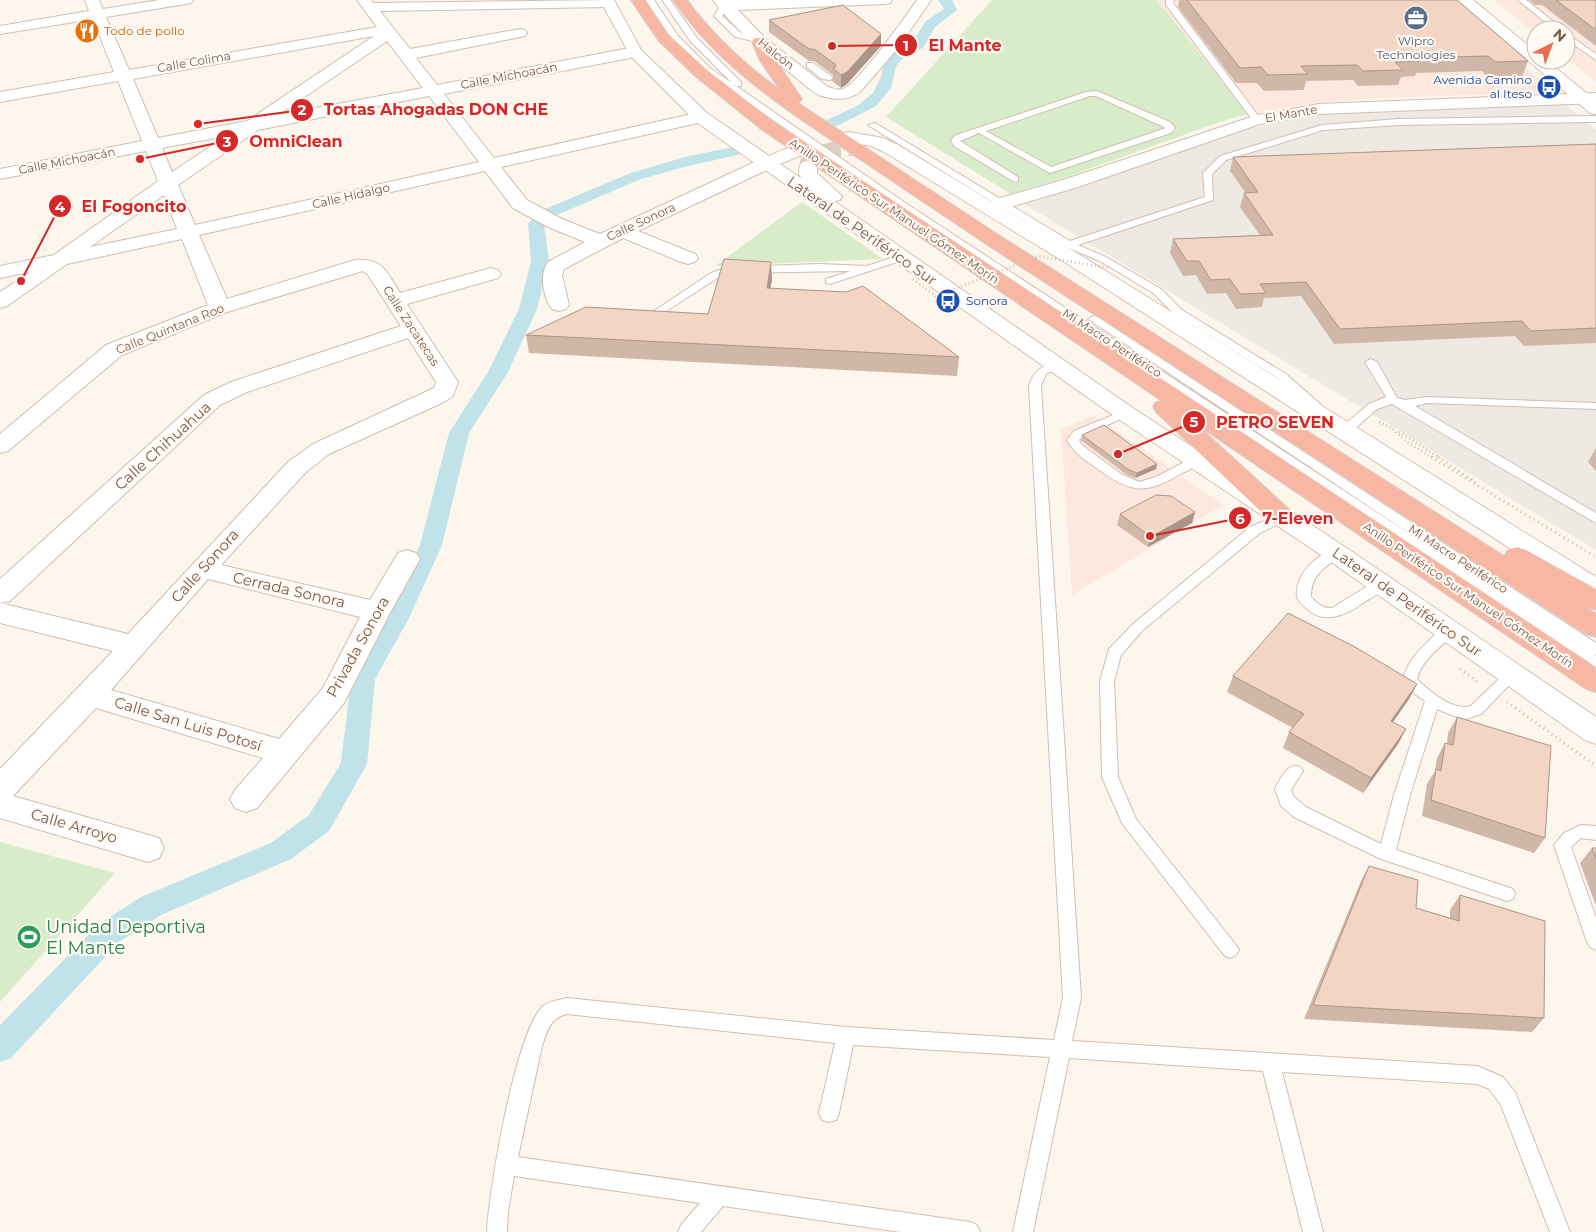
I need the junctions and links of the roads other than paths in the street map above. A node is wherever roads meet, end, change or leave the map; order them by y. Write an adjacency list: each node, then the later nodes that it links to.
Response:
1 (186, 0): 16 (street)
2 (638, 0): 22 (highway, Anillo Periférico Sur Manuel Gómez Morín)
3 (650, 0): 102 (lane, Mi Macro Periférico)
4 (666, 0): 101 (lane, Mi Macro Periférico)
5 (680, 0): 39 (highway, Anillo Periférico Sur Manuel Gómez Morín)
6 (885, 0): 14 (street)
7 (924, 0): 23 (street, Halcón)
8 (1464, 0): 26 (street)
9 (1482, 0): 21 (street)
10 (1522, 0): 17 (lane)
11 (612, 1): 15 (street); 22 (highway); 25 (street, Lateral de Periférico Sur)
12 (1170, 1): 13 (lane); 42 (lane)
13 (1179, 2)
14 (722, 3): 23 (street, Halcón)
15 (367, 4): 19 (street)
16 (95, 7): 18 (street); 33 (street)
17 (1547, 20)
18 (0, 30)
19 (389, 30): 29 (street); 33 (street, Calle Colima); 44 (street)
20 (520, 32): 29 (street)
21 (1526, 36)
22 (663, 37): 75 (highway, Anillo Periférico Sur Manuel Gómez Morín)
23 (760, 41): 39 (highway)
24 (1576, 43): 28 (lane)
25 (635, 52): 35 (street, Calle Michoacán); 40 (street, Lateral de Periférico Sur)
26 (1526, 52)
27 (483, 54): 29 (street)
28 (1596, 58)
29 (410, 61): 35 (street)
30 (810, 65): 34 (lane)
31 (1551, 70): 36 (street)
32 (1566, 70): 36 (street)
33 (123, 75): 37 (street, Calle Colima); 47 (street)
34 (830, 78)
35 (433, 90): 44 (street, Calle Michoacán); 51 (street)
36 (1591, 96): 38 (street); 42 (street, El Mante)
37 (0, 97)
38 (1596, 109)
39 (804, 115): 81 (highway, Anillo Periférico Sur Manuel Gómez Morín)
40 (700, 117): 50 (street, Lateral de Periférico Sur); 51 (street, Calle Hidalgo)
41 (1596, 119): 60 (lane)
42 (1257, 120): 56 (street, El Mante)
43 (872, 125): 56 (lane)
44 (253, 126): 47 (street, Calle Michoacán); 55 (street)
45 (979, 130): 45 (lane); 54 (lane)
46 (848, 137): 83 (street)
47 (152, 144): 53 (street, Calle Michoacán); 55 (street)
48 (872, 151): 83 (street)
49 (794, 152): 50 (street, Calle Sonora)
50 (765, 164): 57 (street, Calle Sonora); 62 (street, Lateral de Periférico Sur)
51 (491, 165): 58 (street, Calle Hidalgo); 59 (street)
52 (808, 166): 76 (street)
53 (0, 174)
54 (1015, 179)
55 (168, 183): 58 (street); 63 (street)
56 (1000, 204): 60 (lane)
57 (622, 231): 59 (street, Calle Sonora); 61 (street)
58 (189, 232): 63 (street, Calle Hidalgo); 72 (street)
59 (601, 241): 71 (street, Calle Sonora)
60 (1068, 245): 83 (lane)
61 (688, 258)
62 (900, 258): 65 (lane); 76 (street, Lateral de Periférico Sur)
63 (60, 259): 66 (street, Calle Hidalgo); 70 (street)
64 (367, 266): 69 (street, Calle Zacatecas); 72 (street, Calle Quintana Roo)
65 (865, 268): 68 (lane); 73 (lane)
66 (0, 272)
67 (491, 274): 69 (street)
68 (830, 281)
69 (395, 301): 74 (street, Calle Zacatecas)
70 (0, 302)
71 (559, 305)
72 (220, 308): 84 (street, Calle Quintana Roo)
73 (646, 319)
74 (414, 328): 78 (street, Calle Zacatecas); 91 (street, Calle Chihuahua)
75 (1102, 350): 86 (highway); 104 (highway, Anillo Periférico Sur Manuel Gómez Morín)
76 (1049, 360): 82 (street, Lateral de Periférico Sur); 120 (lane)
77 (1370, 362): 79 (lane)
78 (445, 391): 90 (street, Calle Sonora)
79 (1399, 402): 80 (lane); 83 (lane); 87 (lane)
80 (1596, 406)
81 (1256, 410): 95 (highway); 98 (highway, Anillo Periférico Sur Manuel Gómez Morín)
82 (1125, 413): 85 (street, Lateral de Periférico Sur); 85 (lane)
83 (1345, 431): 93 (street)
84 (0, 446)
85 (1196, 461): 86 (street, Lateral de Periférico Sur)
86 (1282, 517): 88 (street, Lateral de Periférico Sur); 118 (lane)
87 (1596, 518)
88 (1336, 552): 92 (street, Lateral de Periférico Sur); 92 (lane)
89 (407, 558): 96 (street, Privada Sonora)
90 (202, 569): 96 (street, Cerrada Sonora); 100 (street, Calle Sonora)
91 (11, 570): 94 (street, Calle Chihuahua)
92 (1381, 584): 99 (street, Lateral de Periférico Sur)
93 (1596, 590)
94 (0, 594)
95 (1596, 601)
96 (377, 611): 108 (street, Privada Sonora)
97 (0, 613): 100 (street)
98 (1596, 627)
99 (1448, 631): 103 (street, Lateral de Periférico Sur); 106 (lane)
100 (133, 646): 105 (street, Calle Sonora)
101 (1596, 650)
102 (1596, 664)
103 (1512, 675): 106 (lane); 107 (street, Lateral de Periférico Sur)
104 (1596, 681)
105 (90, 695): 108 (street, Calle San Luis Potosí); 110 (street, Calle Sonora)
106 (1433, 699): 115 (lane)
107 (1596, 732)
108 (286, 753): 111 (street, Privada Sonora)
109 (1295, 771): 115 (lane)
110 (0, 790)
111 (246, 799)
112 (0, 805): 114 (street, Calle Arroyo)
113 (1596, 833): 117 (lane)
114 (148, 848)
115 (1387, 854): 116 (lane)
116 (1507, 894)
117 (1596, 942)
118 (1230, 950)
119 (846, 1036): 120 (lane); 122 (lane); 123 (lane)
120 (1061, 1048): 121 (lane); 128 (lane)
121 (1270, 1062): 129 (lane); 130 (lane)
122 (829, 1113)
123 (507, 1165): 124 (lane); 125 (lane)
124 (719, 1196): 126 (lane); 127 (lane)
125 (497, 1232)
126 (688, 1232)
127 (970, 1232)
128 (1023, 1232)
129 (1313, 1232)
130 (1560, 1232)

